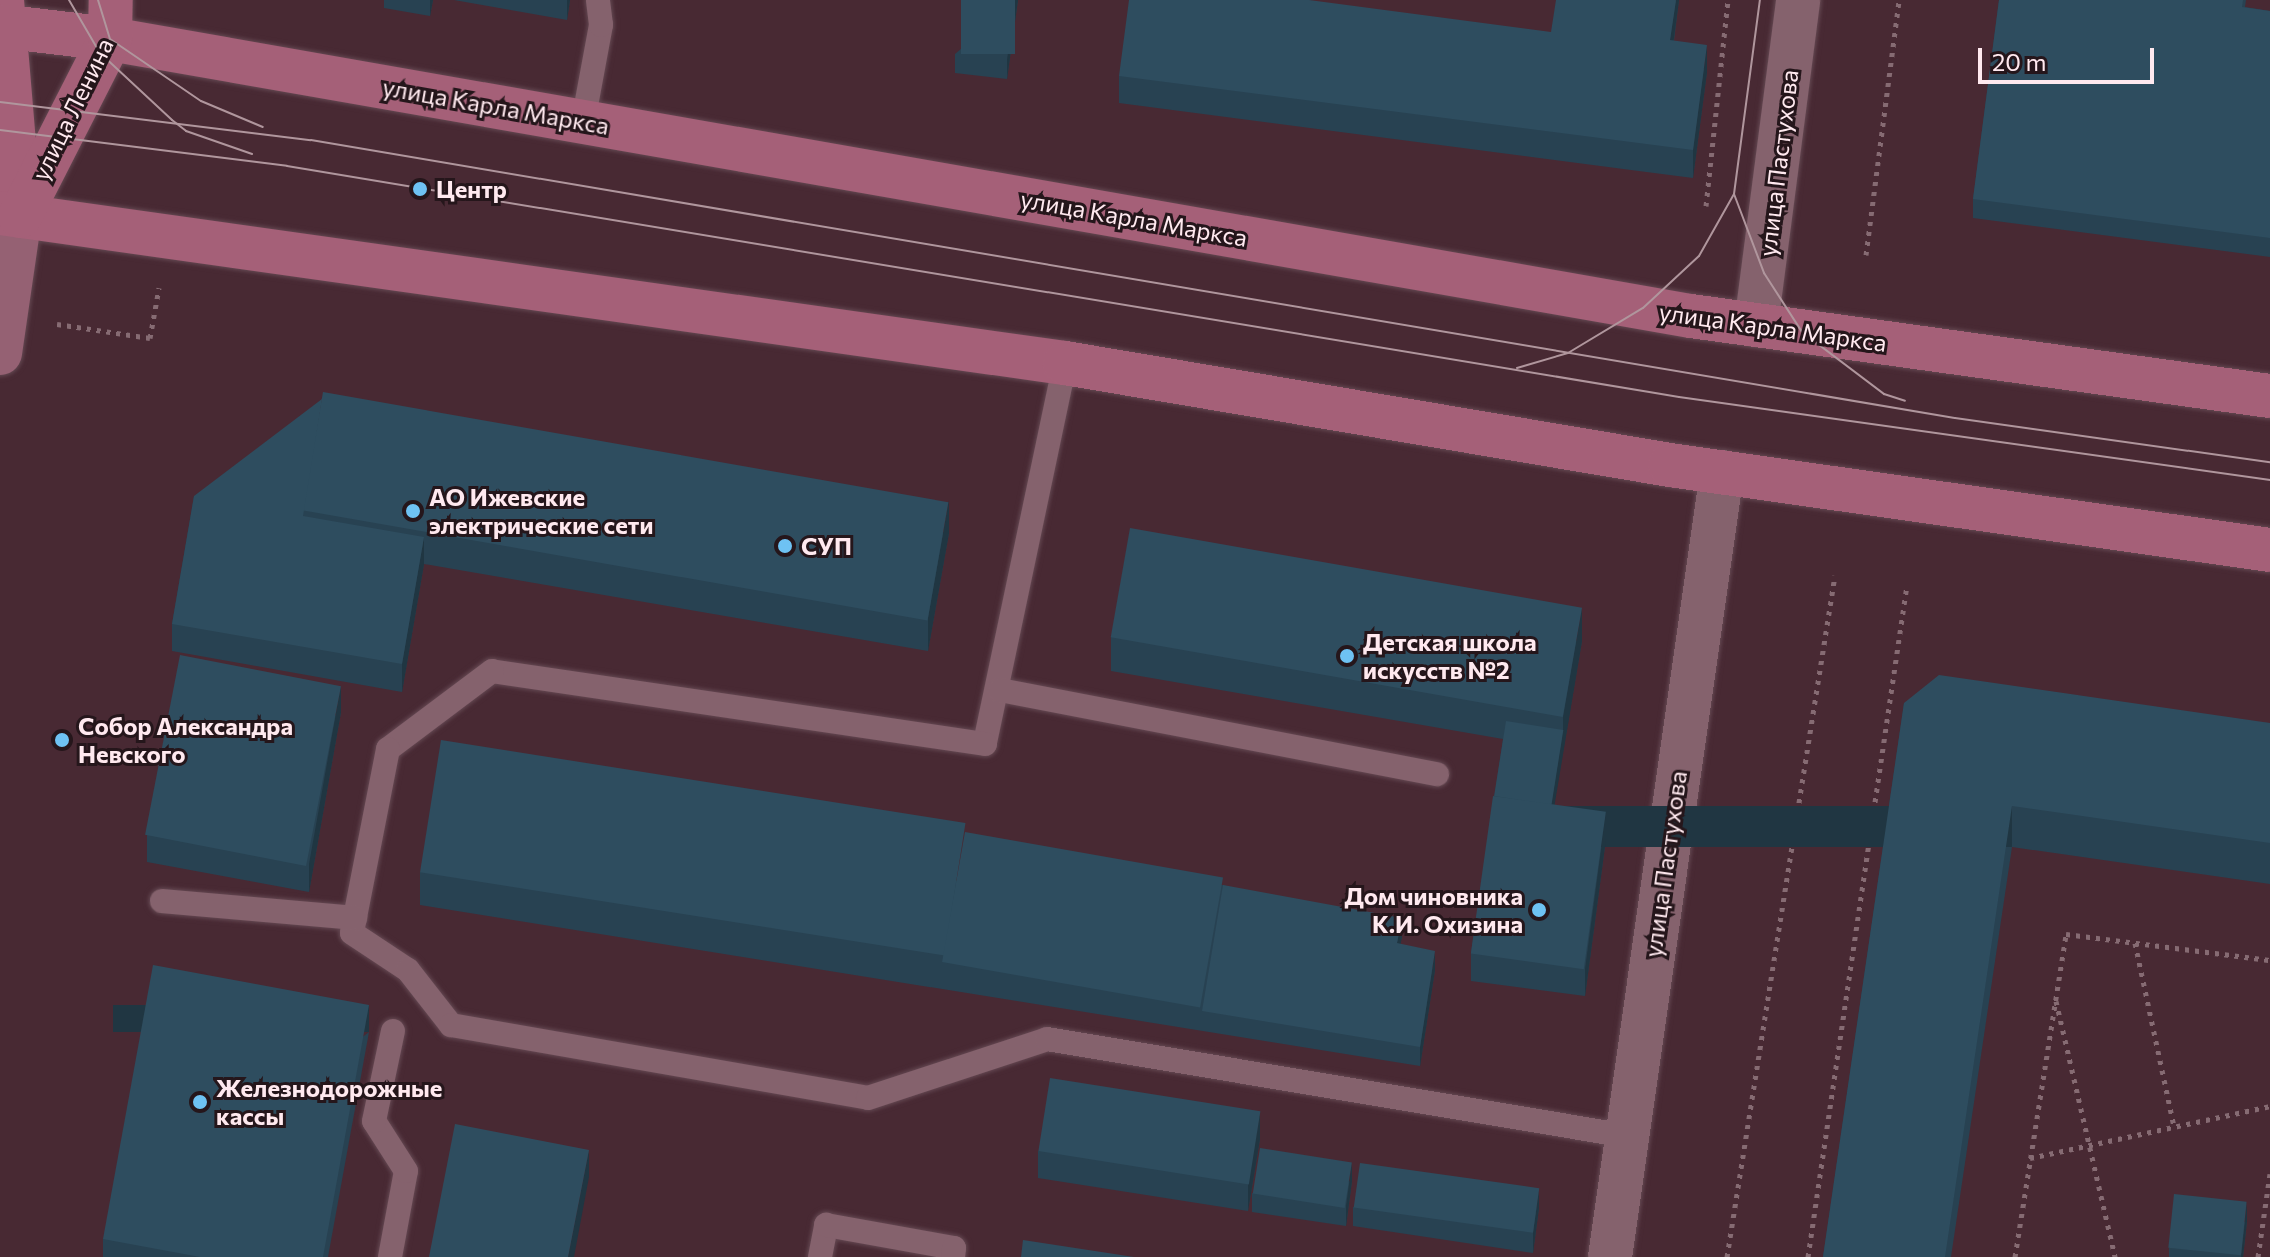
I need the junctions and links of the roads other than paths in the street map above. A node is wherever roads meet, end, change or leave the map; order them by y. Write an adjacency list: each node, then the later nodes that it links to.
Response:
1 (598, 0): 5 (lane)
2 (1798, 0): 7 (street, улица Пастухова)
3 (2, 17): 4 (main road, улица Карла Маркса); 6 (main road, улица Ленина)
4 (111, 20): 5 (main road, улица Карла Маркса); 6 (main road, улица Ленина)
5 (583, 122): 7 (main road, улица Карла Маркса)
6 (10, 214): 8 (main road, улица Ленина); 9 (main road)
7 (1756, 325): 10 (main road, улица Карла Маркса)
8 (3, 334)
9 (1065, 363): 11 (main road); 13 (lane)
10 (2270, 396)
11 (1722, 472): 12 (main road); 18 (street, улица Пастухова)
12 (2270, 550)
13 (1000, 690): 14 (lane); 16 (lane)
14 (1437, 774)
15 (162, 901): 16 (lane)
16 (355, 918): 18 (lane)
17 (393, 1031): 19 (lane)
18 (1627, 1136): 22 (street, улица Пастухова)
19 (390, 1257)
20 (820, 1257): 21 (lane)
21 (953, 1257)
22 (1610, 1257)

